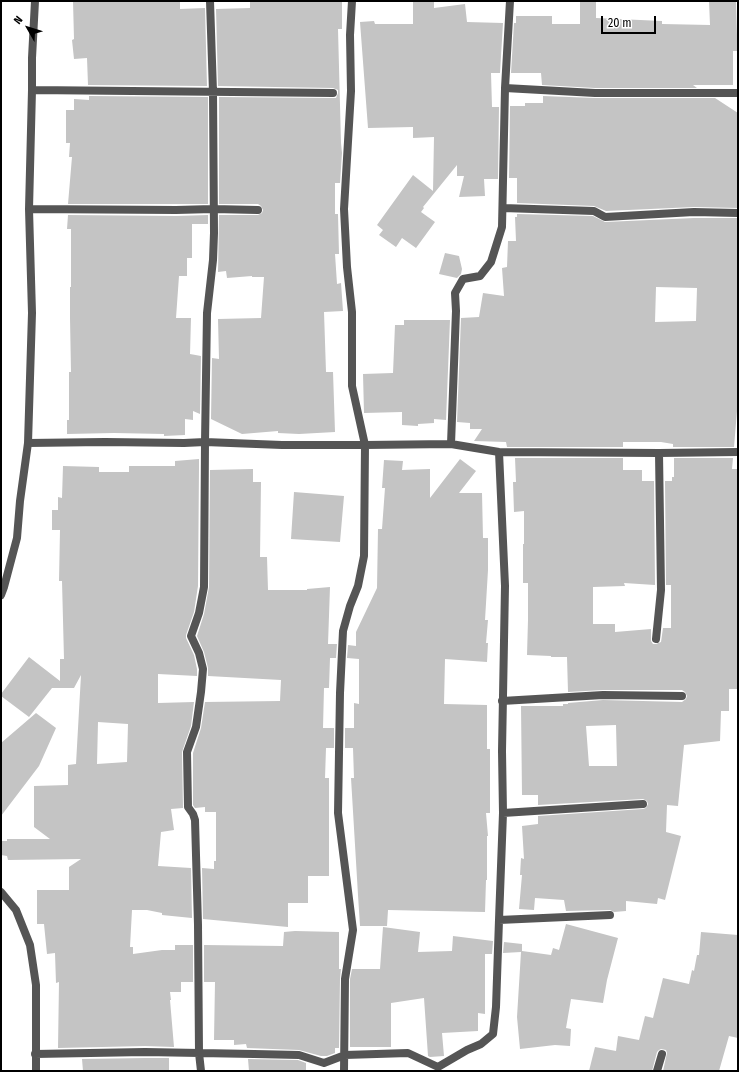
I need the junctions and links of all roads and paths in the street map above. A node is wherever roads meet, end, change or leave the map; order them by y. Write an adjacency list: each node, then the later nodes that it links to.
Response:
1 (35, 1): 6 (street)
2 (210, 1): 7 (street)
3 (352, 1): 18 (street)
4 (510, 1): 5 (street)
5 (505, 88): 8 (street); 10 (street)
6 (32, 90): 7 (street); 11 (street)
7 (213, 92): 9 (street); 12 (street)
8 (738, 92)
9 (333, 93)
10 (503, 208): 14 (street); 17 (street)
11 (29, 209): 12 (street); 16 (street)
12 (213, 209): 13 (street); 15 (street)
13 (258, 210)
14 (738, 213)
15 (205, 442): 16 (street); 18 (street); 31 (street)
16 (28, 443): 22 (street)
17 (451, 444): 18 (street); 19 (street)
18 (365, 445): 34 (street)
19 (499, 452): 21 (street); 25 (street)
20 (738, 452): 21 (street)
21 (659, 453): 23 (street)
22 (1, 594)
23 (656, 639)
24 (682, 696): 25 (street)
25 (502, 701): 27 (street)
26 (644, 804): 27 (street)
27 (503, 813): 30 (street)
28 (1, 892): 32 (street)
29 (610, 915): 30 (street)
30 (499, 920): 34 (street)
31 (199, 1053): 32 (street); 34 (street); 36 (street)
32 (35, 1054): 35 (street)
33 (662, 1054): 38 (street)
34 (345, 1055): 37 (street)
35 (36, 1071)
36 (201, 1071)
37 (344, 1071)
38 (657, 1071)

